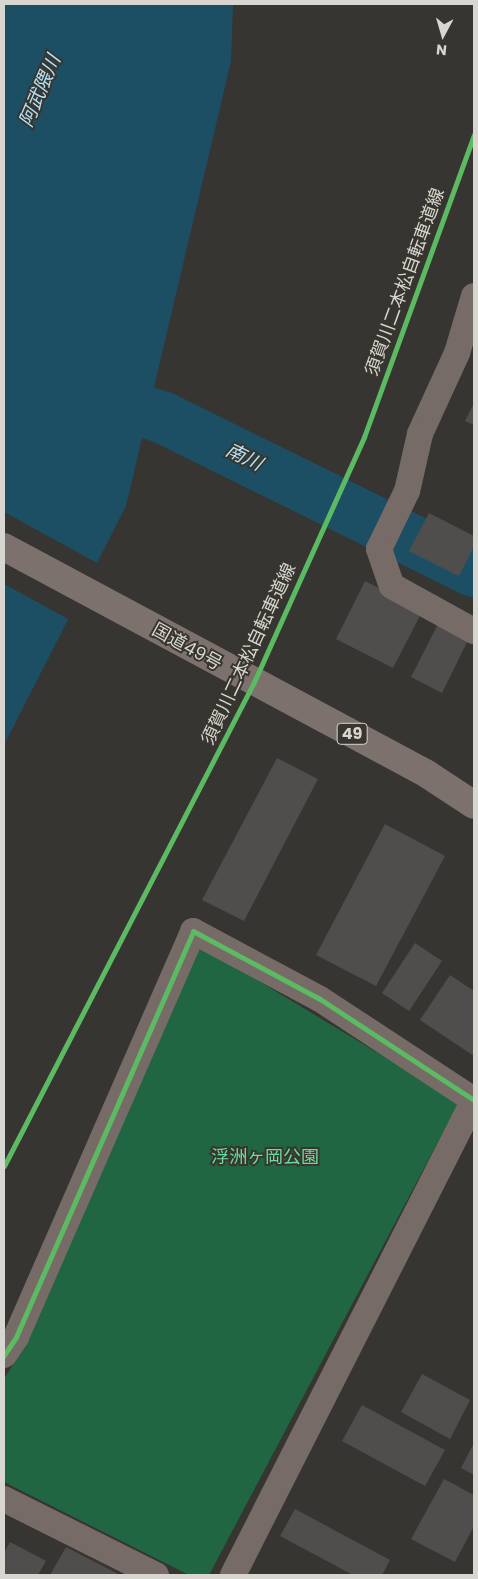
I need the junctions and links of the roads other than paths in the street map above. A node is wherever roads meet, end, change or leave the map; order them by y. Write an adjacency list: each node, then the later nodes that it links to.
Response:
1 (474, 296): 3 (street)
2 (4, 547): 4 (highway, 国道49号 / 49)
3 (474, 631)
4 (474, 805)
5 (474, 1100): 6 (street); 9 (street)
6 (4, 1355)
7 (4, 1499): 8 (street)
8 (156, 1575)
9 (233, 1575)

